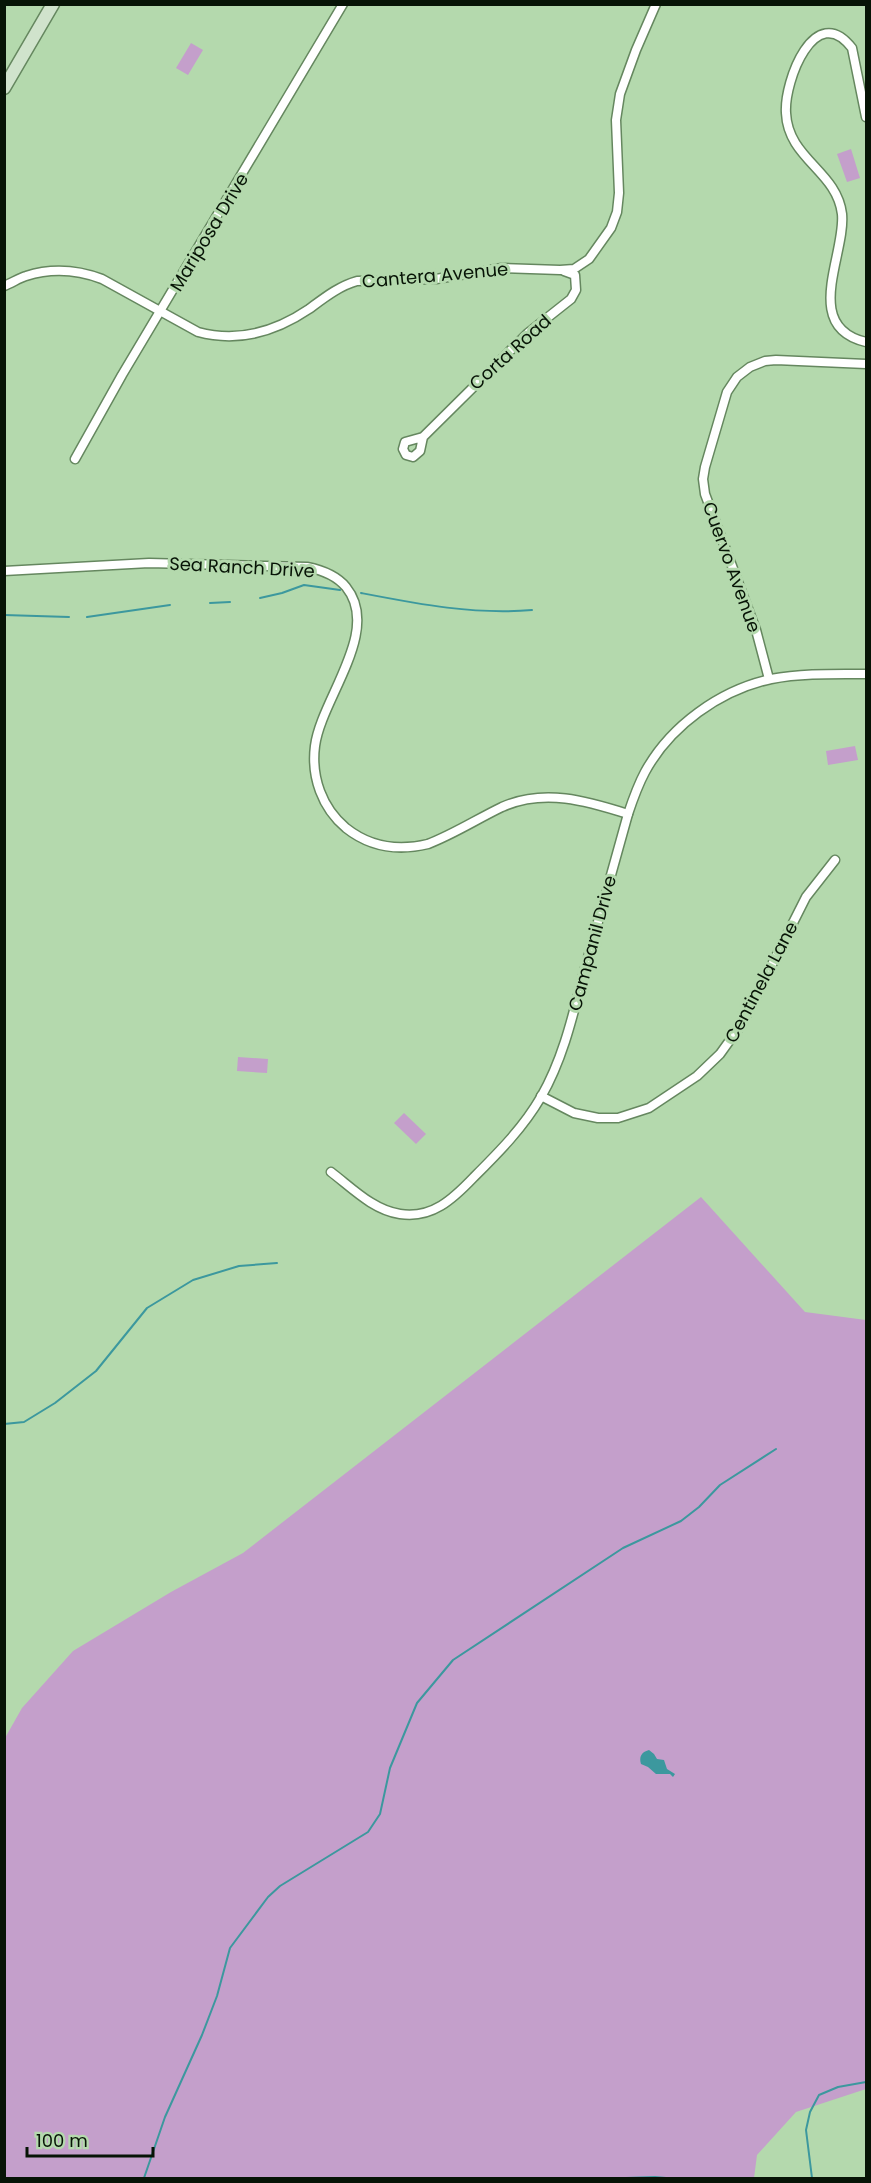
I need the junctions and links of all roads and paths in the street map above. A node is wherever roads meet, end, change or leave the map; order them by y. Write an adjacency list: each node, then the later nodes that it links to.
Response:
1 (53, 4): 4 (street)
2 (343, 4): 8 (street, Mariposa Drive)
3 (656, 4): 6 (street, Cantera Avenue)
4 (4, 88)
5 (867, 117): 9 (street)
6 (560, 270): 8 (street, Cantera Avenue); 11 (street, Corta Road)
7 (4, 286): 8 (street, Cantera Avenue)
8 (160, 311): 12 (street, Mariposa Drive)
9 (867, 342)
10 (867, 364): 15 (street, Cuervo Avenue)
11 (423, 437)
12 (75, 459)
13 (4, 571): 16 (street, Sea Ranch Drive)
14 (867, 674): 15 (street, Campanil Drive)
15 (770, 680): 16 (street, Campanil Drive)
16 (628, 814): 18 (street, Campanil Drive)
17 (835, 860): 18 (street, Centinela Lane)
18 (541, 1096): 19 (street, Campanil Drive)
19 (331, 1172)

